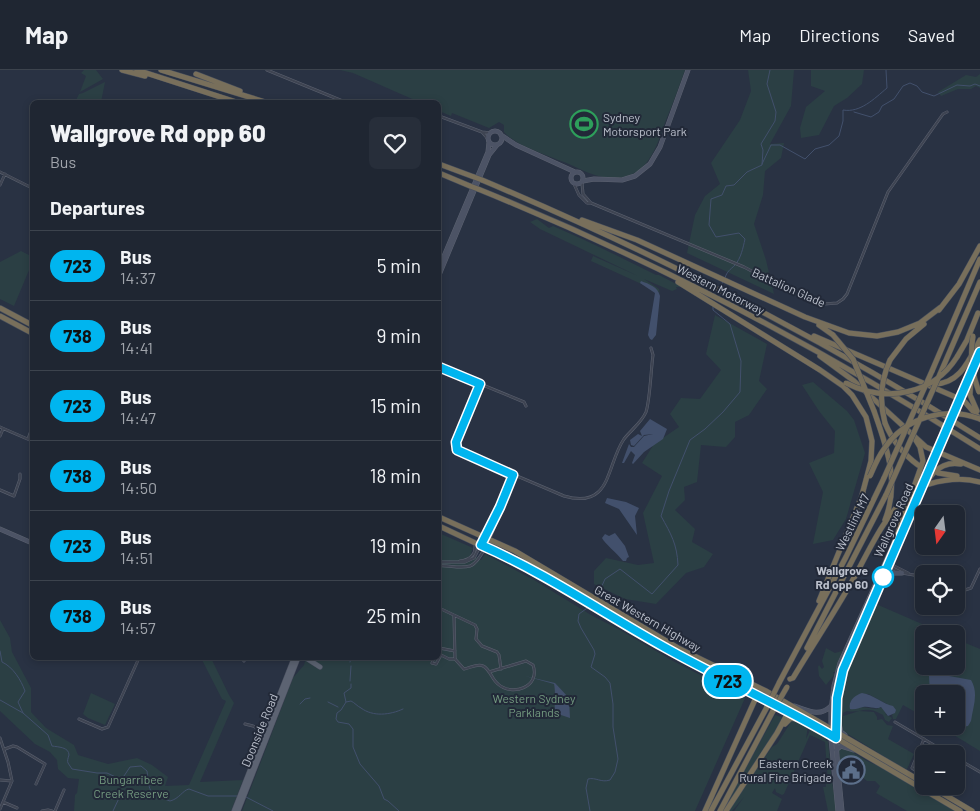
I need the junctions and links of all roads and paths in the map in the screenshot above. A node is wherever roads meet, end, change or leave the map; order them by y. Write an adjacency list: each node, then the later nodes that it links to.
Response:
1 (122, 70): 7 (highway)
2 (137, 70): 7 (highway)
3 (161, 70): 9 (highway)
4 (267, 70): 11 (street)
5 (688, 70): 28 (main road)
6 (196, 74): 10 (highway)
7 (164, 79): 8 (highway)
8 (230, 100)
9 (258, 100)
10 (265, 100)
11 (340, 100)
12 (946, 112): 33 (street, Battalion Glade)
13 (441, 117): 14 (street)
14 (482, 132): 15 (street); 17 (street)
15 (490, 133): 16 (main road); 17 (main road)
16 (501, 135): 18 (main road); 19 (main road)
17 (488, 140): 18 (main road); 37 (main road)
18 (498, 145): 19 (main road); 38 (main road)
19 (516, 145): 20 (main road)
20 (559, 164): 23 (main road); 27 (main road)
21 (441, 165): 34 (highway, Western Motorway, bridge)
22 (0, 172): 24 (street)
23 (575, 172): 26 (main road); 27 (main road)
24 (5, 174): 31 (street); 32 (street)
25 (441, 174): 39 (highway, Western Motorway, bridge)
26 (582, 175): 28 (main road); 29 (main road)
27 (571, 179): 30 (main road)
28 (594, 179): 29 (main road)
29 (582, 182): 30 (main road); 33 (street)
30 (574, 184): 33 (street, Battalion Glade)
31 (0, 185)
32 (30, 187)
33 (591, 204)
34 (568, 218): 45 (highway); 48 (highway, Western Motorway)
35 (980, 246): 41 (highway)
36 (980, 260): 103 (highway, Westlink M7, bridge)
37 (441, 263)
38 (441, 269)
39 (668, 273): 47 (highway); 53 (highway, Western Motorway)
40 (980, 282): 114 (highway, Westlink M7, bridge)
41 (941, 307): 45 (highway); 72 (highway, bridge)
42 (0, 308): 46 (highway)
43 (979, 310): 47 (highway, bridge); 59 (highway, bridge)
44 (0, 316): 49 (highway)
45 (805, 316): 86 (highway, bridge)
46 (30, 324)
47 (754, 328): 80 (highway)
48 (800, 331): 57 (highway); 67 (highway, Western Motorway)
49 (30, 333)
50 (980, 340): 57 (highway)
51 (980, 346): 60 (main road, Wallgrove Road)
52 (651, 348): 76 (street)
53 (815, 350): 64 (highway); 69 (highway, Western Motorway)
54 (980, 352): 56 (main road, Wallgrove Road)
55 (441, 368): 58 (street)
56 (970, 374): 60 (main road, Wallgrove Road); 62 (highway)
57 (923, 383): 60 (highway)
58 (480, 384): 61 (street); 76 (street)
59 (980, 393)
60 (959, 398): 62 (highway); 70 (main road, Wallgrove Road, bridge)
61 (526, 406)
62 (980, 418): 80 (highway, bridge)
63 (2, 427): 66 (street); 68 (street)
64 (908, 431): 70 (highway); 90 (highway)
65 (30, 434): 68 (street)
66 (0, 436)
67 (980, 438)
68 (28, 439)
69 (980, 449)
70 (936, 451): 71 (highway); 82 (main road, Wallgrove Road); 90 (main road, Wallgrove Road)
71 (964, 463): 73 (highway); 82 (highway)
72 (918, 465)
73 (980, 470)
74 (938, 473): 77 (highway)
75 (20, 474): 79 (street)
76 (513, 475): 87 (street)
77 (980, 481): 78 (highway)
78 (929, 484)
79 (0, 490)
80 (862, 495): 103 (highway)
81 (910, 495): 86 (highway)
82 (915, 504): 94 (main road, Wallgrove Road)
83 (441, 518): 87 (highway, Great Western Highway)
84 (441, 527): 88 (highway, Great Western Highway)
85 (0, 529): 89 (main road)
86 (881, 530): 114 (highway)
87 (487, 538): 91 (street); 115 (highway, Great Western Highway)
88 (472, 541): 91 (highway, Great Western Highway); 93 (street)
89 (30, 542)
90 (894, 544): 94 (main road, Wallgrove Road)
91 (483, 546): 93 (street); 95 (street); 116 (highway, Great Western Highway)
92 (441, 562): 93 (street)
93 (452, 562)
94 (887, 564): 97 (main road, Wallgrove Road); 98 (street); 99 (street); 118 (main road, Wallgrove Road)
95 (441, 566)
96 (980, 569): 100 (street)
97 (885, 573): 98 (main road); 120 (main road, Wallgrove Road)
98 (902, 573): 99 (street)
99 (912, 574)
100 (965, 590)
101 (441, 609): 102 (street)
102 (454, 616): 105 (street); 112 (street)
103 (804, 637): 156 (highway, Westlink M7, bridge)
104 (441, 648): 105 (street)
105 (455, 652): 107 (street)
106 (441, 655): 107 (street)
107 (455, 659): 113 (street)
108 (138, 660): 122 (street)
109 (295, 660): 127 (main road, Doonside Road)
110 (309, 660): 111 (main road)
111 (320, 667)
112 (500, 669): 113 (street); 113 (street)
113 (489, 672)
114 (790, 680): 157 (highway, Westlink M7, bridge)
115 (766, 691): 116 (highway); 117 (highway, Great Western Highway)
116 (754, 693): 121 (highway, Great Western Highway); 155 (highway)
117 (776, 696): 119 (highway, Great Western Highway); 121 (highway)
118 (832, 704): 119 (main road); 128 (main road, Wallgrove Road)
119 (792, 705): 128 (highway, Great Western Highway)
120 (837, 710): 128 (main road, Wallgrove Road); 133 (main road)
121 (788, 711): 123 (highway, Great Western Highway); 129 (highway)
122 (79, 719)
123 (807, 721): 129 (highway); 130 (highway, Great Western Highway)
124 (895, 722): 132 (street)
125 (245, 724): 126 (street)
126 (259, 728): 127 (street); 127 (street)
127 (266, 729): 154 (main road, Doonside Road); 154 (main road, Doonside Road)
128 (833, 729): 130 (main road, Wallgrove Road); 133 (highway, Great Western Highway)
129 (777, 732): 158 (highway)
130 (833, 736): 137 (main road); 138 (highway, Great Western Highway); 159 (main road)
131 (0, 738): 136 (street)
132 (924, 739): 134 (street); 135 (street)
133 (850, 740): 143 (highway, Great Western Highway)
134 (921, 745)
135 (934, 745)
136 (5, 749): 145 (street); 146 (street)
137 (836, 750): 138 (main road); 159 (main road)
138 (859, 752): 160 (highway, Great Western Highway)
139 (915, 759): 141 (street)
140 (965, 763): 142 (street)
141 (915, 772)
142 (980, 772)
143 (915, 778)
144 (0, 780): 145 (street)
145 (12, 781): 149 (street)
146 (36, 784)
147 (64, 790): 153 (street)
148 (945, 795): 161 (highway)
149 (3, 802): 150 (street); 151 (street)
150 (16, 808)
151 (0, 809)
152 (42, 811): 153 (street)
153 (54, 811)
154 (236, 811)
155 (705, 811)
156 (710, 811)
157 (720, 811)
158 (726, 811)
159 (840, 811)
160 (960, 811)
161 (972, 811)

